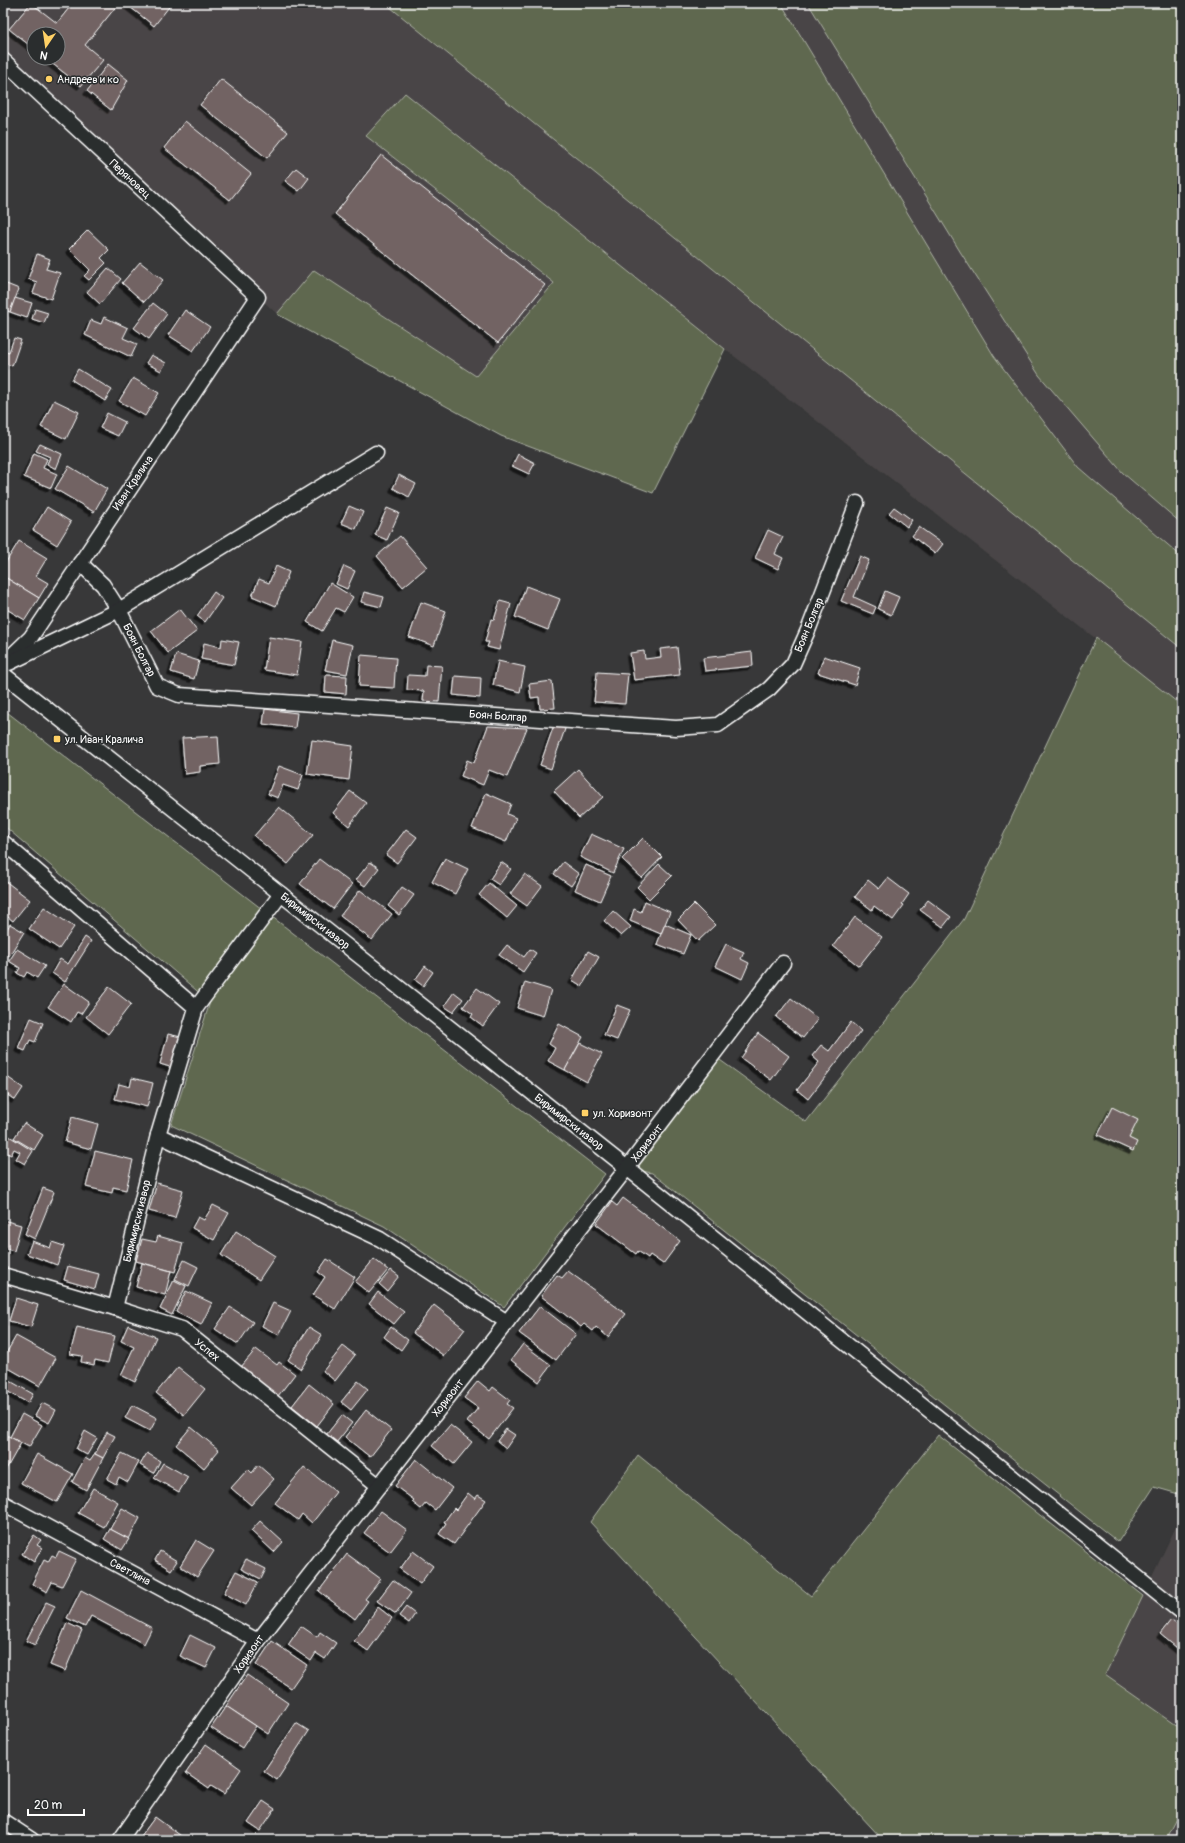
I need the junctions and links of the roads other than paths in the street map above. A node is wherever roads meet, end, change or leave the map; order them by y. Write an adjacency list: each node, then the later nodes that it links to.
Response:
1 (3, 60): 2 (street, Перяновец)
2 (258, 297): 5 (street, Иван Кралича)
3 (376, 453): 6 (street, Иван Кралича)
4 (857, 503): 6 (street, Боян Болгар)
5 (80, 563): 6 (street, Боян Болгар); 7 (street, Иван Кралича)
6 (119, 610): 7 (street, Иван Кралича)
7 (3, 665)
8 (3, 674): 10 (street, Биримирски извор)
9 (3, 842): 12 (street)
10 (281, 894): 12 (street); 14 (street, Биримирски извор)
11 (783, 963): 14 (street, Хоризонт)
12 (196, 1008): 13 (street, Биримирски извор)
13 (158, 1135): 16 (street, Биримирски извор); 17 (street)
14 (628, 1168): 17 (street, Хоризонт); 20 (street, Биримирски извор)
15 (3, 1275): 16 (street, Успех)
16 (115, 1308): 18 (street, Успех)
17 (507, 1322): 18 (street, Хоризонт)
18 (379, 1486): 21 (street, Хоризонт)
19 (3, 1502): 21 (street, Светлина)
20 (1182, 1613)
21 (258, 1641): 24 (street, Хоризонт)
22 (3, 1821): 23 (street)
23 (32, 1840)
24 (120, 1840)

